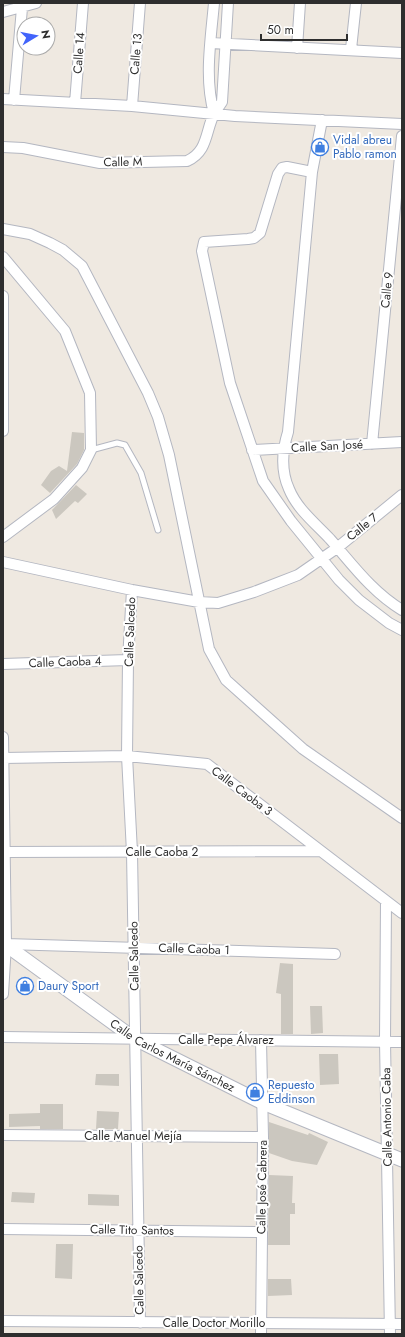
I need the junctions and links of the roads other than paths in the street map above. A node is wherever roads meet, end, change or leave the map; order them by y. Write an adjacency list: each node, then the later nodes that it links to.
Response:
1 (36, 3): 8 (street)
2 (83, 3): 17 (street, Calle 14)
3 (140, 3): 18 (street, Calle 13)
4 (214, 3): 10 (street)
5 (228, 3): 11 (street, Calle M)
6 (300, 3): 12 (street)
7 (356, 3): 13 (street)
8 (22, 8): 9 (street); 16 (street)
9 (3, 12)
10 (211, 43): 11 (street); 19 (street)
11 (226, 43): 12 (street); 19 (street, Calle M)
12 (297, 48): 13 (street)
13 (351, 49): 14 (street)
14 (402, 53)
15 (3, 99): 16 (street)
16 (14, 100): 17 (street)
17 (75, 103): 18 (street)
18 (132, 106): 19 (street)
19 (214, 113): 20 (street); 23 (street, Calle M)
20 (322, 120): 21 (street); 24 (street)
21 (402, 124)
22 (402, 136): 30 (street, Calle 9)
23 (3, 147)
24 (312, 172): 31 (street); 33 (street)
25 (3, 229): 41 (street)
26 (3, 257): 32 (street)
27 (3, 296): 28 (street)
28 (3, 431)
29 (402, 442): 30 (street, Calle San José)
30 (372, 444): 31 (street, Calle San José)
31 (283, 448): 33 (street, Calle San José); 37 (street)
32 (91, 450): 35 (lane); 36 (street)
33 (252, 450): 38 (street)
34 (402, 495): 37 (street, Calle 7)
35 (158, 530)
36 (3, 537)
37 (337, 548): 38 (street, Calle 7); 42 (street)
38 (322, 559): 41 (street, Calle 7); 43 (street)
39 (3, 562): 40 (street, Calle 7)
40 (132, 590): 41 (street, Calle 7); 44 (street, Calle Salcedo)
41 (199, 602): 49 (street)
42 (402, 610)
43 (402, 630)
44 (128, 660): 45 (street, Calle Caoba 4); 47 (street, Calle Salcedo)
45 (3, 664)
46 (3, 737): 48 (street)
47 (127, 756): 48 (street, Calle Caoba 3); 50 (street, Calle Caoba 3); 52 (street, Calle Salcedo)
48 (3, 758): 51 (street)
49 (402, 818)
50 (321, 851): 52 (street, Calle Caoba 2); 53 (street, Calle Caoba 3)
51 (4, 852): 52 (street, Calle Caoba 2); 55 (street)
52 (132, 852): 56 (street, Calle Salcedo)
53 (386, 901): 54 (street, Calle Caoba 3); 62 (street, Calle Antonio Caba)
54 (402, 913)
55 (4, 944): 56 (street, Calle Caoba 1); 58 (street); 60 (street, Calle Carlos María Sánchez)
56 (134, 947): 57 (street, Calle Caoba 1); 60 (street, Calle Salcedo)
57 (335, 954)
58 (3, 994)
59 (3, 1037): 60 (street, Calle Pepe Álvarez)
60 (135, 1039): 61 (street, Calle Pepe Álvarez); 64 (street, Calle Carlos María Sánchez); 66 (street, Calle Salcedo)
61 (262, 1040): 62 (street, Calle Pepe Álvarez); 64 (street, Calle José Cabrera)
62 (385, 1041): 63 (street, Calle Pepe Álvarez); 68 (street, Calle Antonio Caba)
63 (402, 1042)
64 (263, 1104): 67 (street, Calle José Cabrera); 68 (street, Calle Carlos María Sánchez)
65 (3, 1135): 66 (street, Calle Manuel Mejía)
66 (137, 1136): 67 (street, Calle Manuel Mejía); 71 (street, Calle Salcedo)
67 (263, 1137): 72 (street, Calle José Cabrera)
68 (388, 1154): 69 (street, Calle Carlos María Sánchez); 76 (street, Calle Antonio Caba)
69 (402, 1160)
70 (3, 1229): 71 (street, Calle Tito Santos)
71 (138, 1230): 72 (street, Calle Tito Santos); 74 (street, Calle Salcedo)
72 (262, 1232): 75 (street, Calle José Cabrera)
73 (3, 1321): 74 (street, Calle Doctor Morillo)
74 (140, 1323): 75 (street, Calle Doctor Morillo)
75 (261, 1323): 76 (street, Calle Doctor Morillo); 78 (street, Calle José Cabrera)
76 (390, 1324): 77 (street, Calle Doctor Morillo); 79 (street, Calle Antonio Caba)
77 (402, 1324)
78 (261, 1334)
79 (390, 1334)

